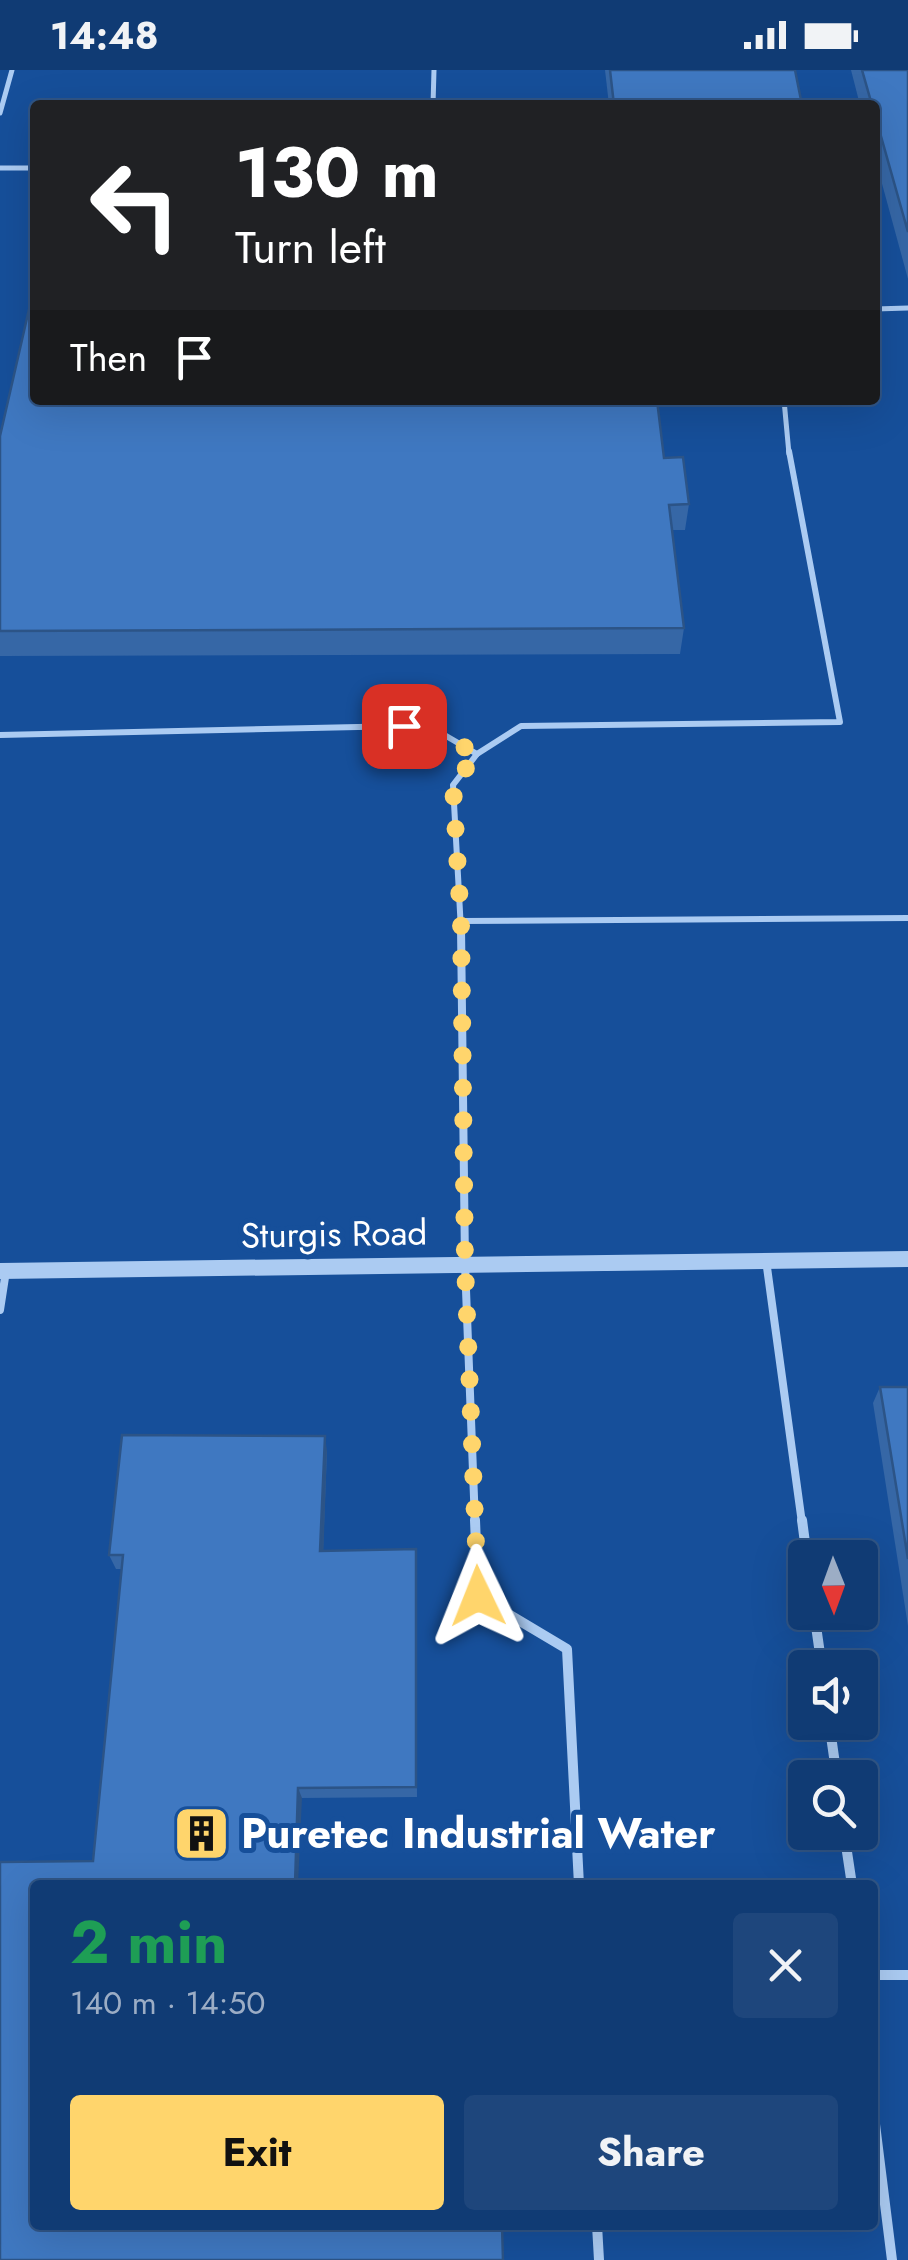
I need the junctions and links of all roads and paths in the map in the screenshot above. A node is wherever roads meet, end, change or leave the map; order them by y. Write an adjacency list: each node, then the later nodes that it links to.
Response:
1 (12, 70): 4 (lane)
2 (434, 70): 3 (lane)
3 (433, 100)
4 (0, 112)
5 (0, 168): 6 (lane)
6 (30, 168)
7 (880, 308): 8 (lane)
8 (908, 308)
9 (784, 405): 11 (lane)
10 (0, 735): 11 (lane)
11 (477, 754): 13 (lane)
12 (908, 918): 13 (lane)
13 (461, 922): 16 (lane)
14 (908, 1259): 15 (street, Sturgis Road)
15 (766, 1260): 16 (street, Sturgis Road); 19 (lane)
16 (465, 1264): 17 (street, Sturgis Road); 21 (lane)
17 (3, 1271): 18 (lane)
18 (0, 1310)
19 (804, 1540)
20 (847, 1850): 22 (lane)
21 (579, 1880)
22 (851, 1880)
23 (878, 1975): 24 (lane)
24 (908, 1975)
25 (878, 2148): 28 (lane)
26 (597, 2230): 27 (lane)
27 (599, 2260)
28 (892, 2260)

